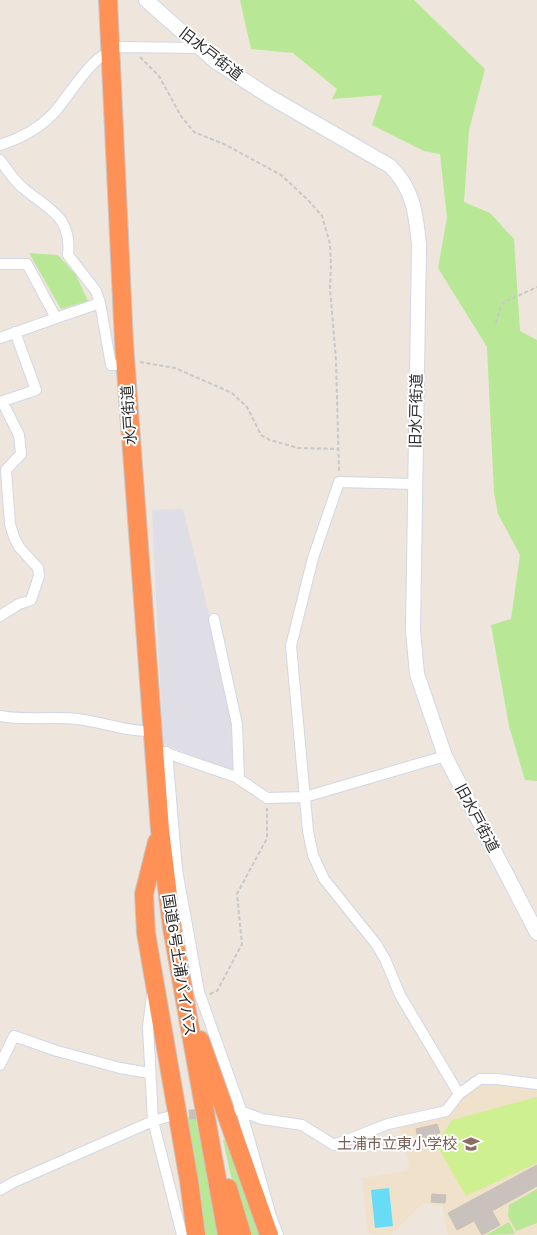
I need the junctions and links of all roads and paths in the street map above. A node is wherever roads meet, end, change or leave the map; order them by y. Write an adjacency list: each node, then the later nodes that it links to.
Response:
1 (146, 0): 4 (street, 旧水戸街道)
2 (110, 3): 3 (highway, 水戸街道)
3 (118, 48): 4 (street); 5 (street); 14 (highway, 水戸街道); 16 (path)
4 (199, 48): 18 (street, 旧水戸街道)
5 (0, 145)
6 (0, 160): 9 (street)
7 (0, 264): 10 (street)
8 (537, 287): 11 (path)
9 (100, 303): 10 (street); 14 (street)
10 (56, 318): 12 (street)
11 (496, 323)
12 (15, 332): 13 (street); 15 (street)
13 (0, 338)
14 (126, 364): 16 (path); 22 (highway, 水戸街道)
15 (1, 401): 19 (street)
16 (339, 448): 17 (path)
17 (339, 482): 18 (street); 26 (street)
18 (414, 484): 24 (street, 旧水戸街道)
19 (0, 616)
20 (214, 619): 25 (street)
21 (0, 716): 22 (street)
22 (153, 731): 23 (highway, 水戸街道)
23 (161, 753): 25 (street); 28 (highway, 水戸街道); 32 (street)
24 (445, 756): 26 (street); 29 (street, 旧水戸街道)
25 (239, 779): 27 (street)
26 (305, 797): 27 (street); 36 (street)
27 (267, 798): 32 (path)
28 (160, 830): 30 (highway); 31 (highway, 国道6号土浦バイパス)
29 (537, 933)
30 (153, 983): 34 (street); 44 (highway)
31 (183, 992): 37 (highway, 国道6号土浦バイパス); 47 (highway)
32 (201, 997): 38 (street)
33 (0, 1065): 34 (street)
34 (149, 1073): 41 (street)
35 (537, 1084): 36 (street)
36 (459, 1094): 38 (street)
37 (202, 1101): 45 (highway, 国道6号土浦バイパス); 46 (highway, 国道6号土浦バイパス)
38 (240, 1110): 39 (street); 48 (street)
39 (230, 1111)
40 (171, 1116): 41 (street)
41 (153, 1121): 42 (street); 43 (street)
42 (0, 1190)
43 (182, 1235)
44 (196, 1235)
45 (227, 1235)
46 (242, 1235)
47 (268, 1235)
48 (278, 1235)

